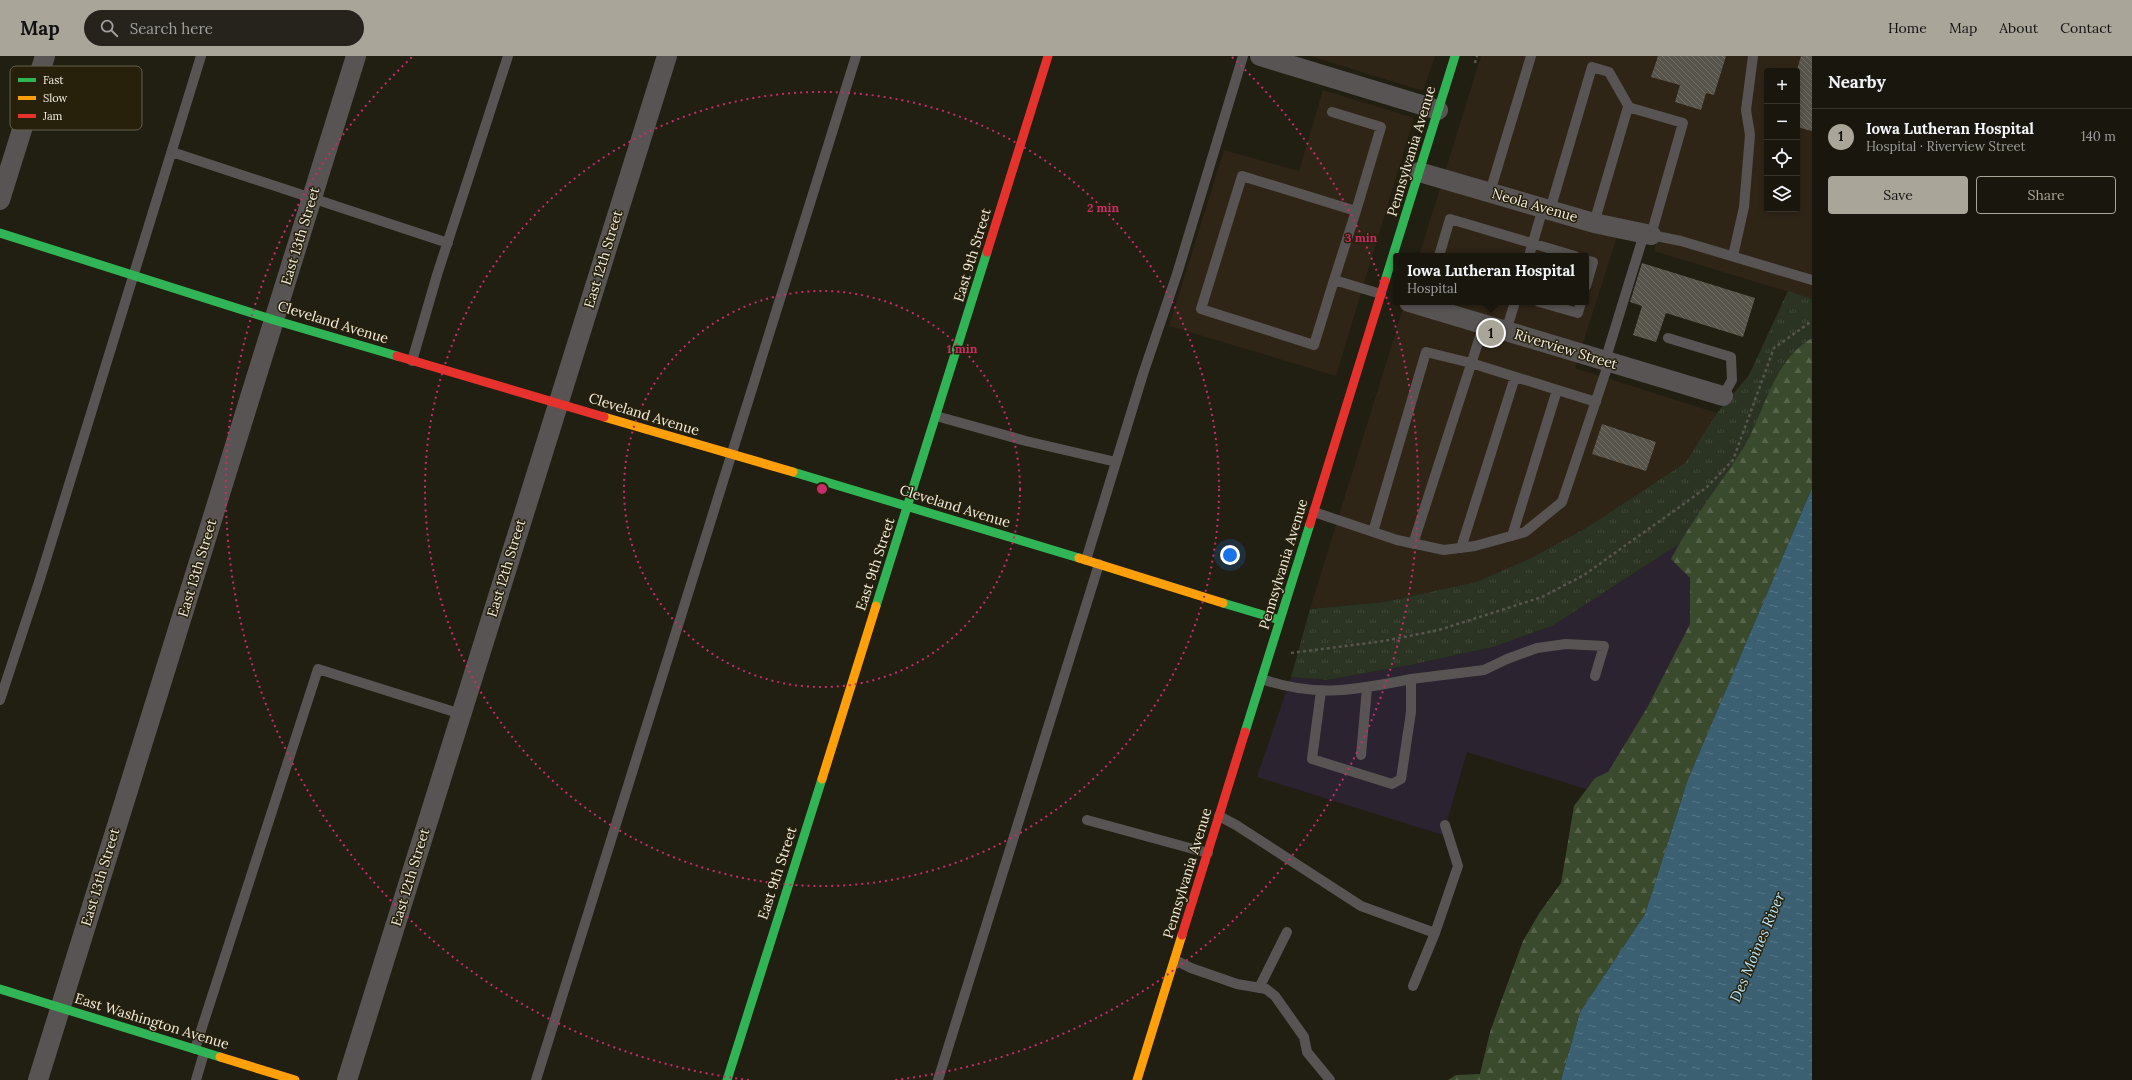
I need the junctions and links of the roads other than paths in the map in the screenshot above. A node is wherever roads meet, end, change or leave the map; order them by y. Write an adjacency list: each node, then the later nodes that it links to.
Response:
1 (45, 56): 13 (street)
2 (201, 56): 18 (lane)
3 (356, 56): 21 (street, East 13th Street)
4 (508, 56): 28 (lane)
5 (667, 56): 57 (street, East 12th Street)
6 (856, 56): 59 (lane)
7 (1048, 56): 58 (street, East 9th Street)
8 (1243, 56): 60 (lane)
9 (1260, 56): 15 (street)
10 (1455, 56): 15 (street, Pennsylvania Avenue)
11 (1531, 56): 20 (lane)
12 (1753, 56): 34 (lane)
13 (42, 66)
14 (1629, 107): 23 (lane); 25 (lane); 27 (lane)
15 (1438, 110): 19 (street, Pennsylvania Avenue)
16 (1332, 112): 24 (lane)
17 (22, 130): 22 (street)
18 (172, 152): 21 (lane); 36 (lane)
19 (1419, 172): 20 (street, Neola Avenue); 30 (street, Pennsylvania Avenue)
20 (1490, 192): 23 (street, Neola Avenue)
21 (312, 197): 28 (lane); 46 (street, East 13th Street)
22 (0, 200)
23 (1546, 209): 25 (street, Neola Avenue); 29 (lane)
24 (1356, 211): 39 (lane); 39 (lane)
25 (1594, 223): 27 (street, Neola Avenue)
26 (0, 233): 36 (street, Cleveland Avenue)
27 (1647, 234): 34 (lane); 51 (lane)
28 (448, 243): 50 (lane)
29 (1533, 243): 31 (lane); 32 (lane); 33 (lane)
30 (1399, 253)
31 (1440, 253)
32 (1530, 253)
33 (1565, 253)
34 (1733, 256): 40 (lane)
35 (1589, 261): 38 (lane)
36 (134, 276): 46 (street, Cleveland Avenue); 75 (lane)
37 (1393, 276): 41 (street, Pennsylvania Avenue)
38 (1589, 276)
39 (1334, 280): 41 (lane)
40 (1812, 280)
41 (1388, 296): 62 (street, Pennsylvania Avenue)
42 (1419, 305): 47 (street, Riverview Street)
43 (1514, 305): 48 (lane)
44 (1550, 305): 45 (lane)
45 (1580, 305)
46 (274, 320): 50 (street, Cleveland Avenue); 88 (street, East 13th Street)
47 (1484, 324): 48 (street, Riverview Street); 52 (lane)
48 (1506, 331): 51 (street, Riverview Street)
49 (1668, 338): 55 (lane)
50 (412, 360): 57 (street, Cleveland Avenue)
51 (1607, 361): 55 (street, Riverview Street); 56 (lane)
52 (1471, 363): 53 (lane); 63 (lane); 65 (lane)
53 (1515, 377): 54 (lane); 66 (lane)
54 (1557, 390): 56 (lane); 64 (lane)
55 (1723, 396)
56 (1596, 402): 64 (lane)
57 (558, 403): 59 (street, Cleveland Avenue); 76 (street, East 12th Street)
58 (936, 416): 60 (lane); 61 (street, East 9th Street)
59 (732, 455): 61 (street, Cleveland Avenue); 94 (lane)
60 (1116, 462): 67 (lane)
61 (908, 506): 67 (street, Cleveland Avenue); 95 (street, East 9th Street)
62 (1314, 512): 63 (lane); 69 (street, Pennsylvania Avenue)
63 (1373, 532): 65 (lane)
64 (1512, 536): 66 (lane)
65 (1413, 544): 66 (lane)
66 (1461, 548)
67 (1086, 560): 68 (street, Cleveland Avenue)
68 (1099, 564): 69 (street, Cleveland Avenue); 96 (lane)
69 (1280, 620): 71 (street, Pennsylvania Avenue)
70 (1595, 676): 72 (lane)
71 (1262, 679): 74 (lane); 78 (street, Pennsylvania Avenue)
72 (1411, 679): 73 (lane); 74 (lane)
73 (1367, 688): 74 (lane); 77 (lane)
74 (1320, 691)
75 (0, 700)
76 (461, 714): 89 (lane); 93 (street, East 12th Street)
77 (1361, 755)
78 (1219, 816): 81 (street, Pennsylvania Avenue); 83 (lane)
79 (1087, 820): 81 (lane)
80 (1445, 825): 83 (lane)
81 (1208, 853): 84 (street, Pennsylvania Avenue)
82 (1287, 932): 86 (lane)
83 (1435, 933): 85 (lane)
84 (1175, 960): 86 (lane); 97 (street, Pennsylvania Avenue)
85 (1413, 986)
86 (1259, 988): 98 (lane)
87 (0, 989): 88 (street, East Washington Avenue)
88 (60, 1007): 89 (street, East Washington Avenue); 90 (street, East 13th Street)
89 (200, 1051): 91 (lane); 92 (street, East Washington Avenue)
90 (38, 1080)
91 (196, 1080)
92 (295, 1080)
93 (347, 1080)
94 (536, 1080)
95 (726, 1080)
96 (938, 1080)
97 (1137, 1080)
98 (1330, 1080)

